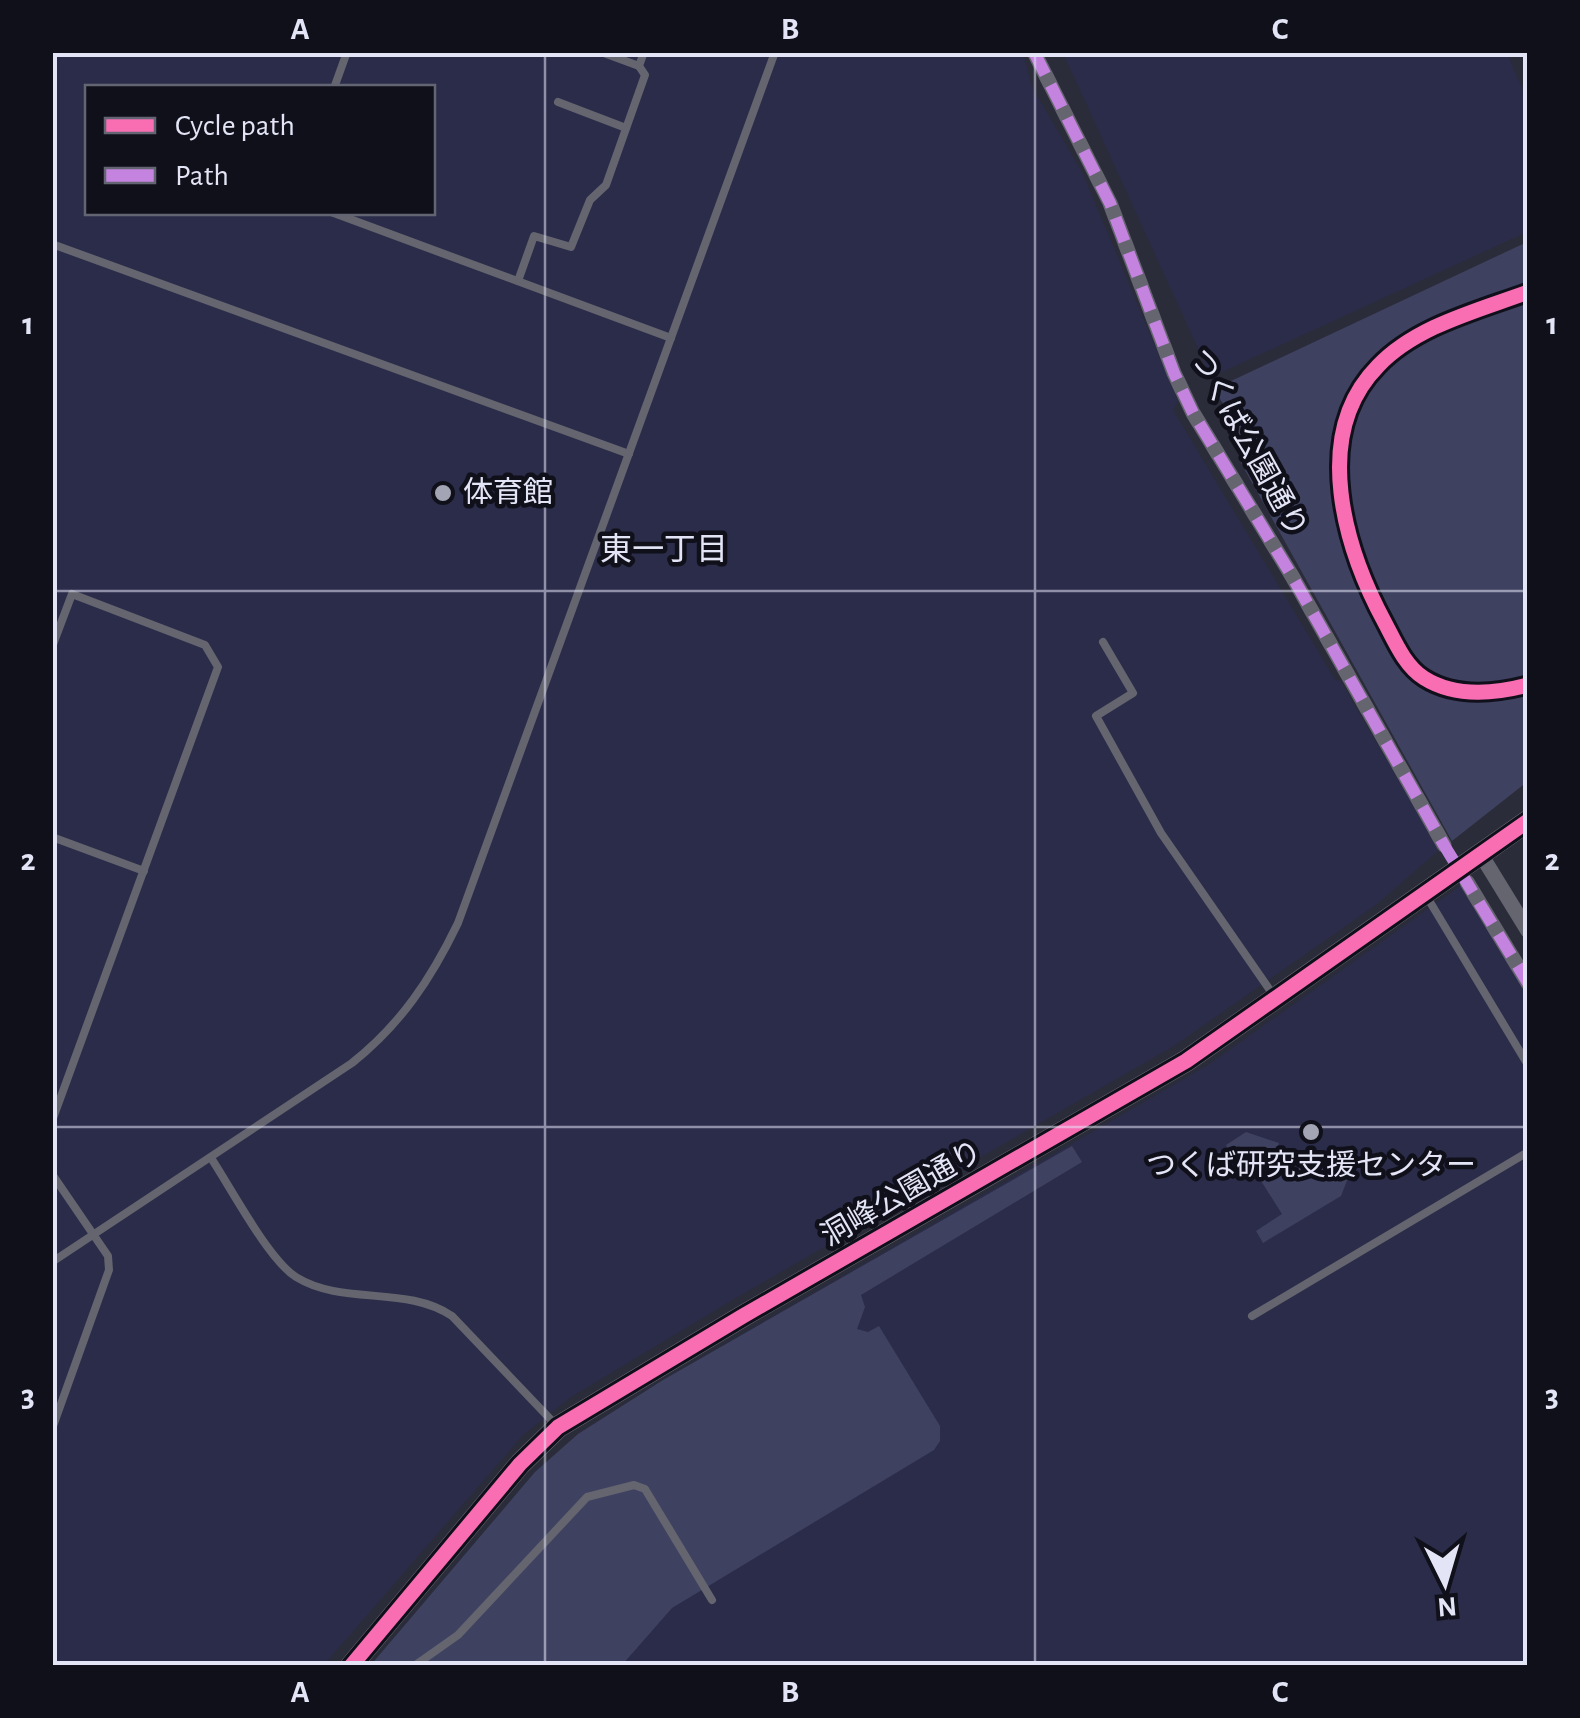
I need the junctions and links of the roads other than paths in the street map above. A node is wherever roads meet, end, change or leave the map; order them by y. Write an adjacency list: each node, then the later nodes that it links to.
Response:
1 (347, 52): 7 (lane)
2 (601, 52): 6 (lane)
3 (644, 52): 6 (lane)
4 (775, 52): 13 (lane)
5 (1034, 52): 19 (street, つくば公園通り)
6 (640, 66): 9 (lane)
7 (335, 85)
8 (558, 102): 9 (lane)
9 (626, 128): 12 (lane)
10 (339, 215): 12 (lane)
11 (52, 244): 14 (lane)
12 (518, 281): 13 (lane)
13 (670, 338): 14 (lane)
14 (629, 454): 30 (lane)
15 (1103, 642): 26 (lane)
16 (52, 648): 21 (lane)
17 (1528, 820): 20 (street, 洞峰公園通り)
18 (52, 837): 21 (lane)
19 (1444, 845)
20 (1480, 852): 23 (street, 洞峰公園通り); 24 (street)
21 (144, 871): 28 (lane)
22 (1467, 882): 25 (street)
23 (1425, 893): 26 (street, 洞峰公園通り); 27 (lane)
24 (1528, 931)
25 (1528, 983)
26 (1276, 1000): 35 (street, 洞峰公園通り)
27 (1528, 1065)
28 (52, 1122)
29 (1528, 1152): 34 (lane)
30 (211, 1158): 32 (lane); 35 (lane)
31 (52, 1174): 32 (lane)
32 (94, 1235): 33 (lane); 36 (lane)
33 (52, 1262)
34 (1252, 1316)
35 (558, 1427): 38 (street, 洞峰公園通り)
36 (52, 1428)
37 (712, 1600): 39 (lane)
38 (351, 1666)
39 (414, 1666)

